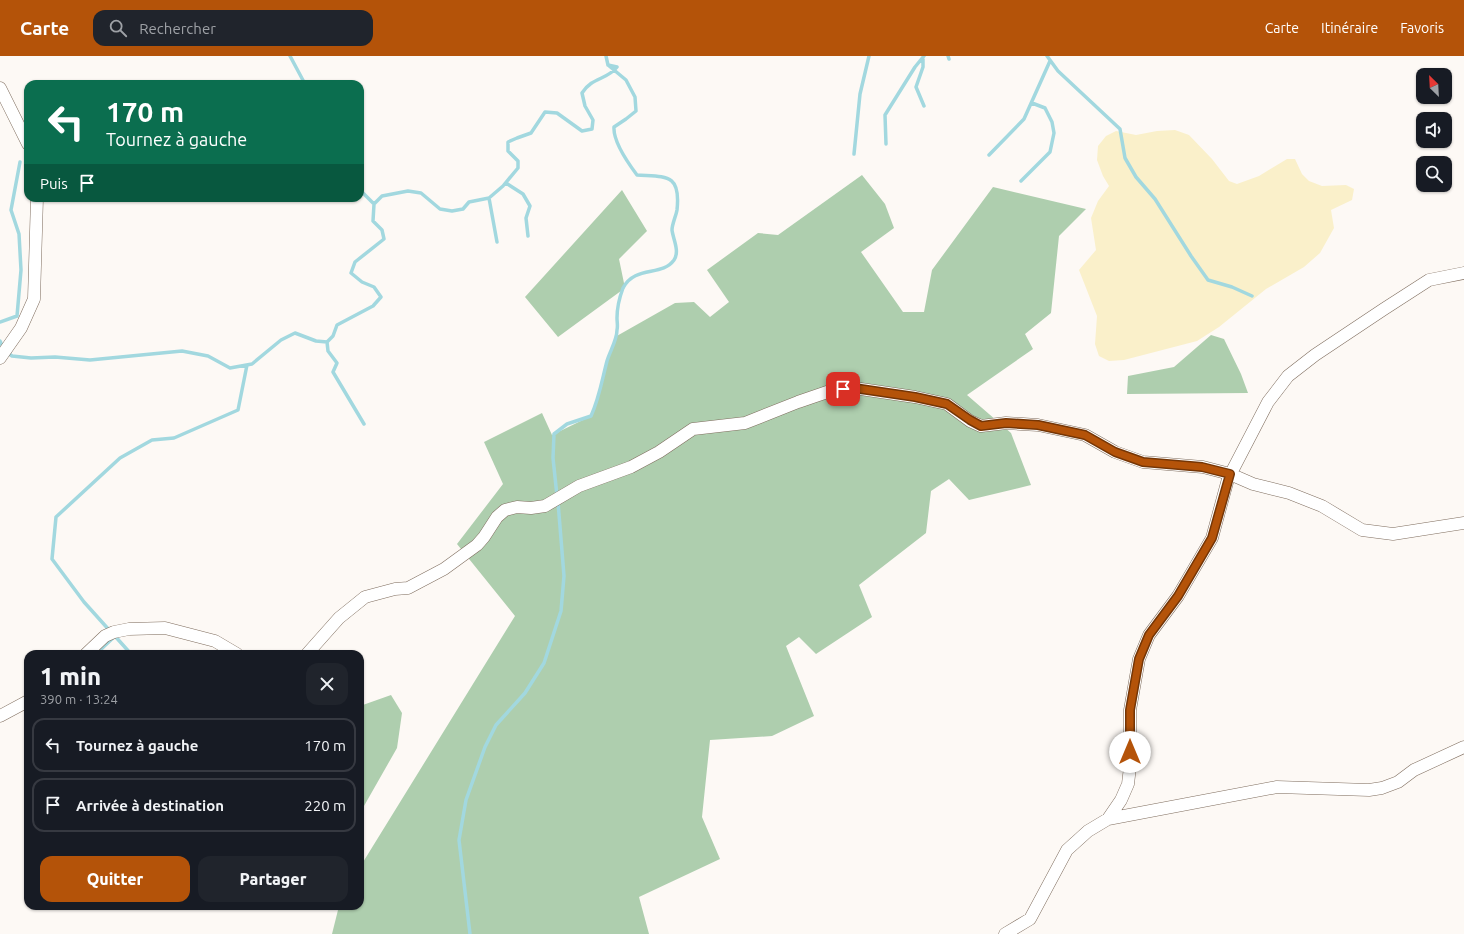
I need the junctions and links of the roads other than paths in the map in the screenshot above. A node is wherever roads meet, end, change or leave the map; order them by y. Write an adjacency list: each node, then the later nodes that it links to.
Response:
1 (0, 88): 2 (street)
2 (24, 136)
3 (36, 202): 5 (street)
4 (1464, 274): 6 (street)
5 (0, 358)
6 (1230, 474): 7 (street); 10 (street); 14 (street)
7 (1464, 523)
8 (90, 650): 9 (street)
9 (229, 650)
10 (311, 650)
11 (24, 702): 12 (street)
12 (0, 716)
13 (1464, 747): 14 (street)
14 (1108, 818): 15 (street)
15 (1005, 934)

